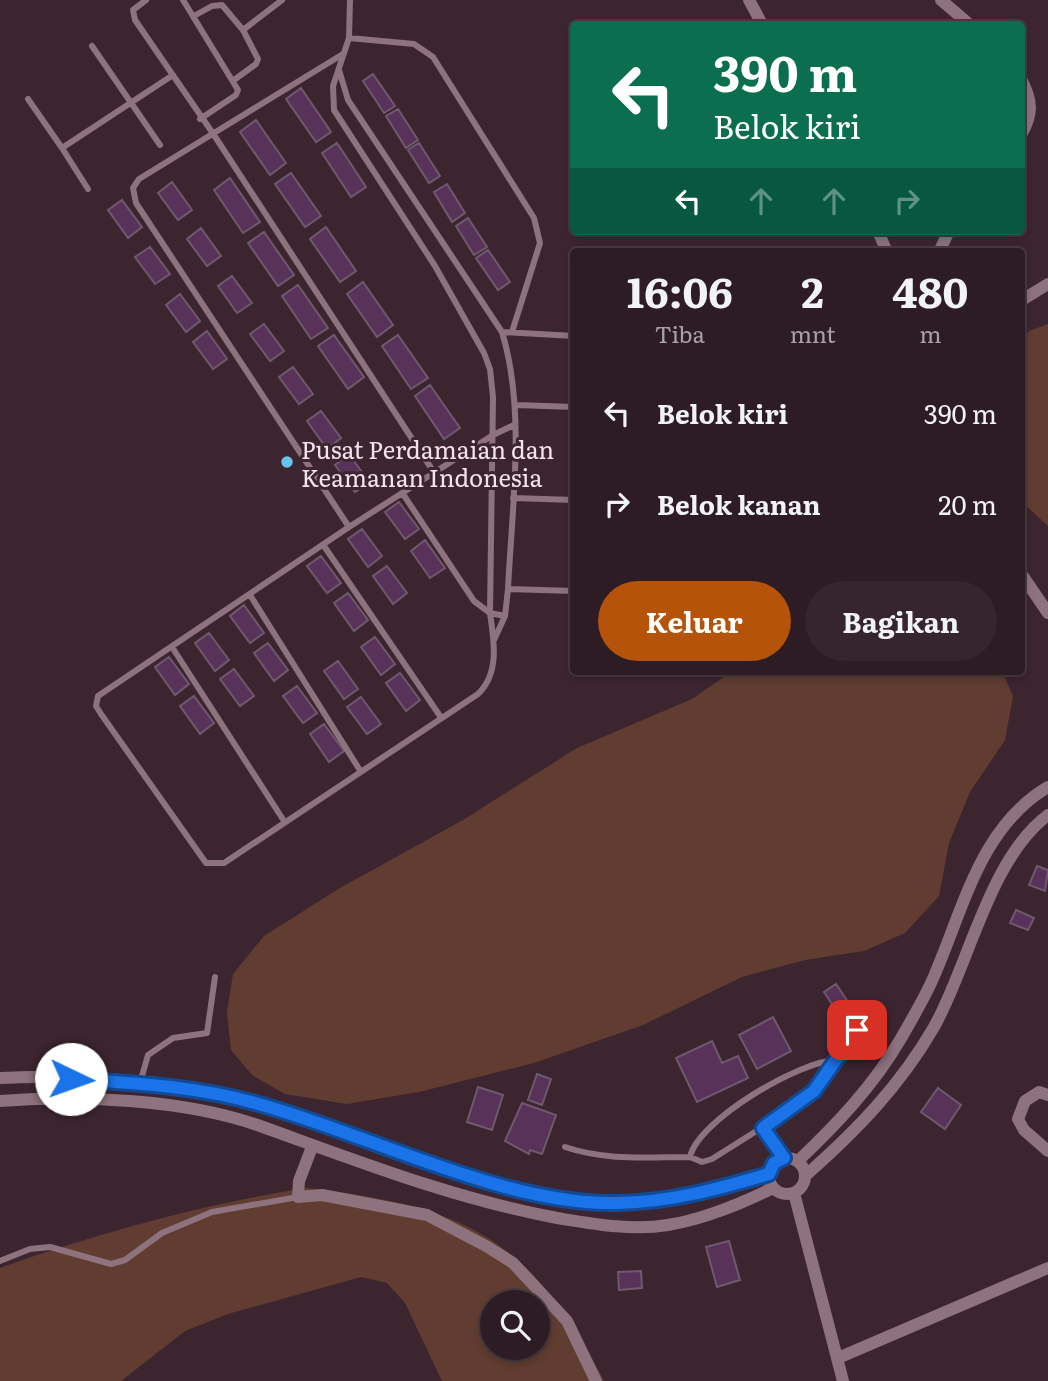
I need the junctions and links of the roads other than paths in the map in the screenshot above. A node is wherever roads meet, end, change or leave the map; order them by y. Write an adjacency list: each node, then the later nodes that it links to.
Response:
1 (146, 0): 15 (lane)
2 (183, 0): 7 (lane)
3 (282, 0): 10 (lane)
4 (351, 0): 11 (lane)
5 (749, 0): 8 (street)
6 (941, 0): 9 (street)
7 (194, 16): 10 (lane); 16 (lane)
8 (760, 21)
9 (966, 21)
10 (243, 30): 16 (lane)
11 (349, 38): 13 (lane); 29 (lane)
12 (92, 46): 19 (lane)
13 (343, 54): 14 (lane); 22 (lane)
14 (338, 68): 28 (lane); 34 (lane)
15 (173, 75): 19 (lane); 20 (lane)
16 (234, 80): 20 (lane)
17 (1025, 88): 21 (street)
18 (28, 99): 24 (lane)
19 (132, 103): 23 (lane); 24 (lane)
20 (200, 119): 22 (lane)
21 (1025, 127)
22 (214, 135): 35 (lane); 39 (lane)
23 (160, 145)
24 (62, 148): 25 (lane)
25 (88, 188)
26 (1048, 284): 27 (street)
27 (1025, 298)
28 (502, 332): 29 (lane); 31 (lane)
29 (512, 332): 30 (lane)
30 (570, 336)
31 (517, 405): 32 (lane); 33 (lane)
32 (570, 407)
33 (514, 425): 34 (lane); 37 (lane)
34 (493, 435): 35 (lane); 45 (lane)
35 (435, 474): 36 (lane)
36 (403, 494): 39 (lane); 45 (lane)
37 (513, 498): 38 (lane); 42 (lane)
38 (570, 500)
39 (349, 527): 40 (lane)
40 (324, 546): 44 (lane); 50 (lane)
41 (1025, 579): 46 (street)
42 (508, 589): 43 (lane); 47 (lane)
43 (570, 591)
44 (250, 595): 49 (lane); 51 (lane)
45 (490, 613): 47 (lane); 48 (lane)
46 (1048, 613)
47 (505, 616): 48 (lane)
48 (494, 641): 50 (lane)
49 (172, 647): 54 (lane); 54 (lane)
50 (440, 716): 51 (lane)
51 (361, 772): 54 (lane)
52 (1048, 787): 68 (street)
53 (1048, 815): 70 (street)
54 (284, 821)
55 (215, 976): 59 (lane)
56 (874, 1005): 57 (lane)
57 (837, 1060): 62 (lane); 66 (lane)
58 (0, 1078): 59 (street)
59 (140, 1083): 71 (street)
60 (1048, 1095): 65 (street)
61 (0, 1101): 63 (street)
62 (763, 1128): 66 (lane); 67 (lane)
63 (312, 1147): 74 (street); 75 (street)
64 (565, 1147): 66 (lane)
65 (1048, 1151)
66 (690, 1157)
67 (784, 1158): 68 (street); 69 (street)
68 (798, 1161): 70 (street)
69 (769, 1174): 71 (street); 72 (street)
70 (805, 1176): 73 (street)
71 (507, 1186): 75 (street)
72 (773, 1188): 73 (street); 75 (street)
73 (794, 1193): 78 (street)
74 (298, 1197): 76 (lane); 79 (street)
75 (501, 1207)
76 (0, 1261)
77 (1048, 1268): 78 (street)
78 (838, 1358): 80 (street)
79 (596, 1381)
80 (843, 1381)

